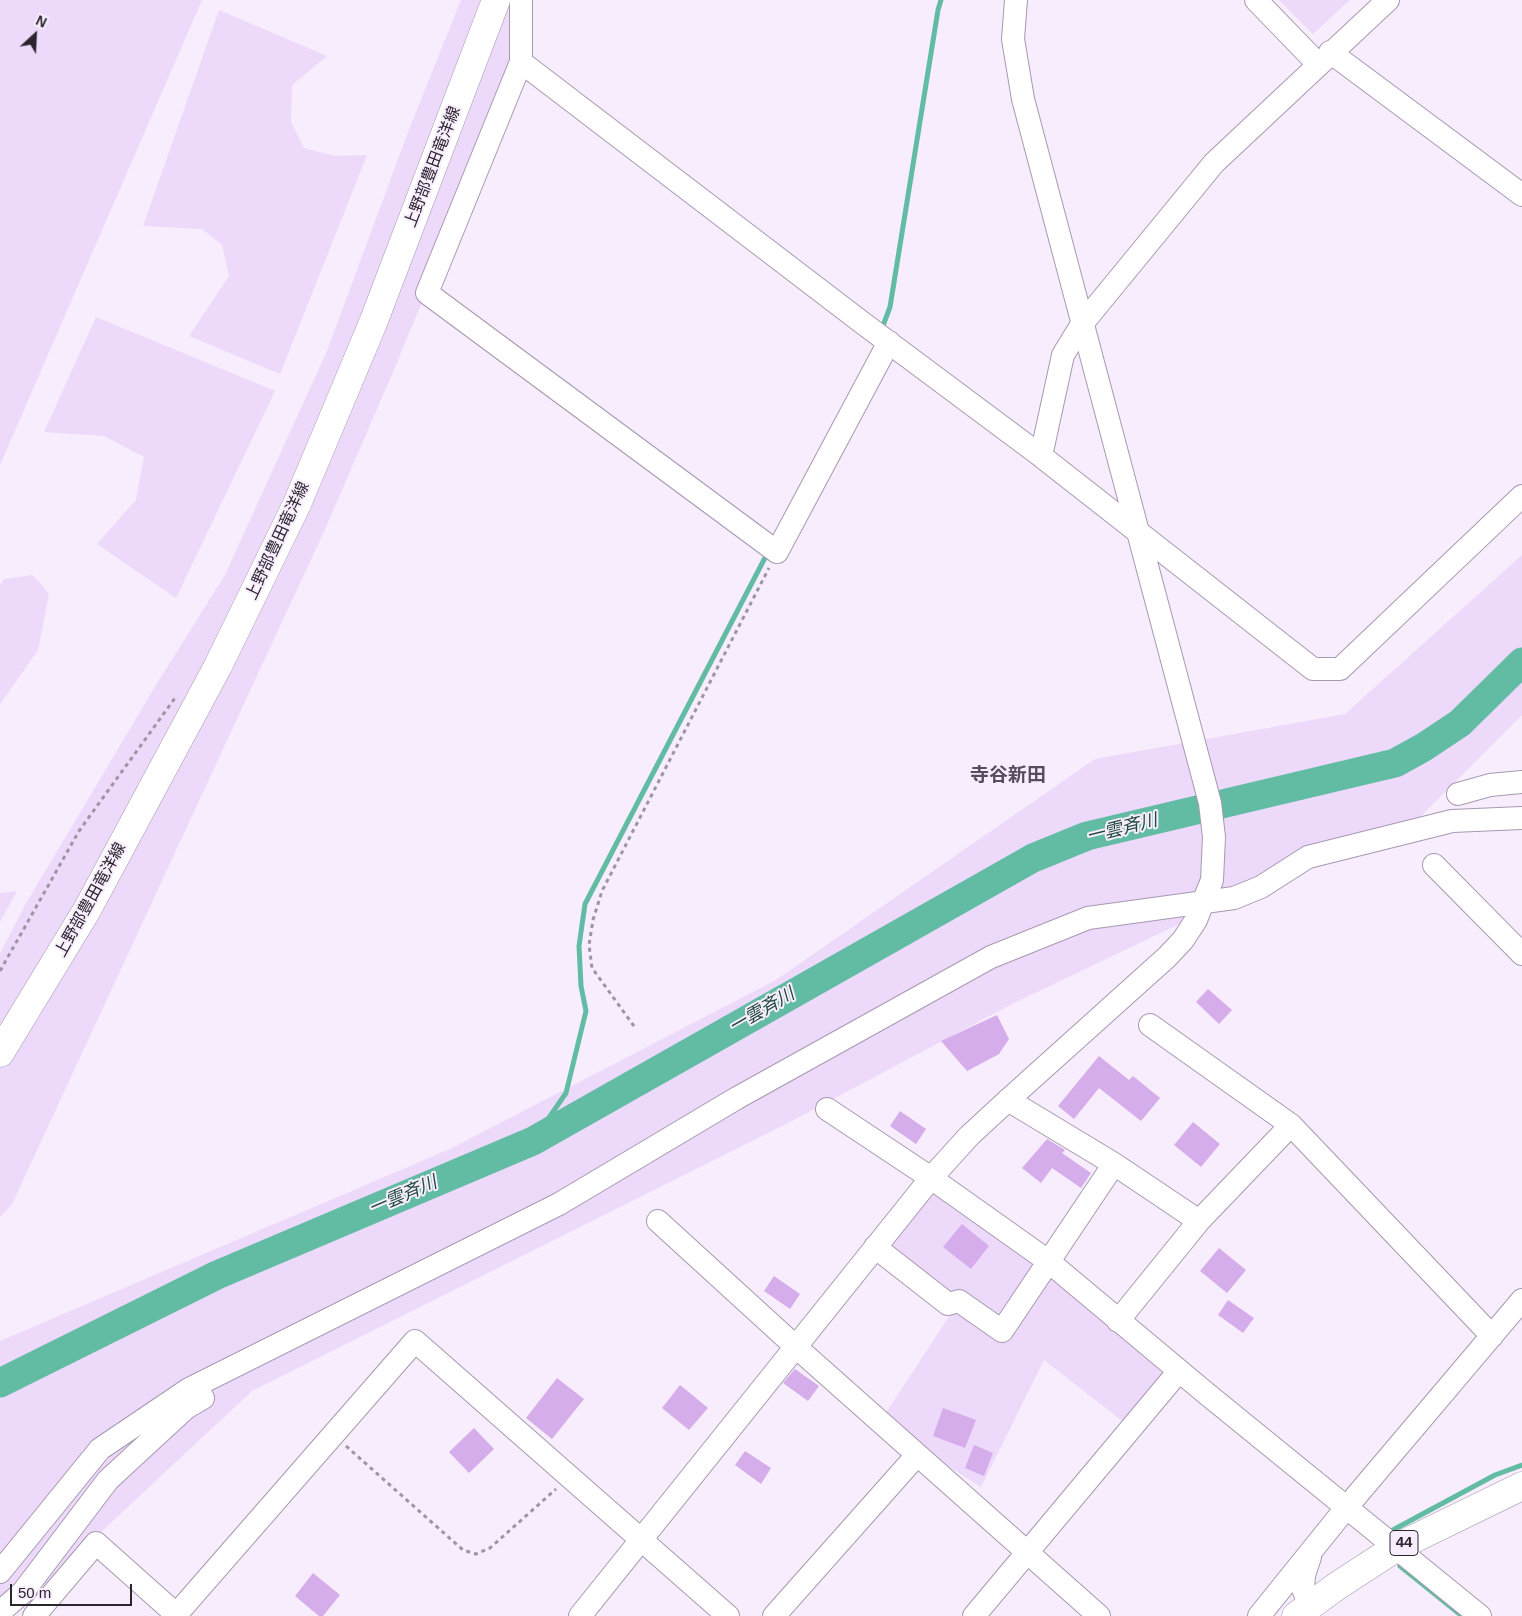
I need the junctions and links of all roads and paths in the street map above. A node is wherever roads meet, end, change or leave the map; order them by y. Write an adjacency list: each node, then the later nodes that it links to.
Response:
1 (496, 0): 27 (main road, 上野部豊田竜洋線)
2 (520, 0): 7 (street)
3 (1016, 0): 9 (street)
4 (1256, 0): 6 (street)
5 (1388, 0): 6 (street)
6 (1324, 58): 8 (street); 9 (street)
7 (521, 62): 10 (street); 14 (street)
8 (1522, 196)
9 (1082, 324): 11 (street); 13 (street)
10 (889, 342): 11 (street); 14 (street)
11 (1041, 456): 13 (street)
12 (1522, 496): 13 (street)
13 (1138, 534): 22 (street)
14 (777, 552): 26 (path)
15 (179, 692): 24 (path)
16 (1522, 782): 17 (street)
17 (1458, 794)
18 (1522, 803): 20 (street)
19 (1522, 818): 20 (street)
20 (1452, 820): 22 (street)
21 (1434, 865): 23 (street)
22 (1204, 901): 28 (street); 41 (street)
23 (1522, 954)
24 (0, 972)
25 (1150, 1025): 30 (street)
26 (634, 1026)
27 (0, 1053)
28 (1008, 1100): 31 (street); 32 (street)
29 (827, 1109): 32 (street)
30 (1291, 1124): 34 (street); 39 (street)
31 (1114, 1164): 34 (street); 36 (street)
32 (931, 1178): 35 (street); 36 (street)
33 (658, 1221): 40 (street)
34 (1199, 1221): 38 (street)
35 (875, 1247): 36 (street); 40 (street)
36 (1048, 1261): 38 (street)
37 (1522, 1300): 39 (street)
38 (1118, 1321): 42 (street)
39 (1492, 1336): 47 (street)
40 (796, 1347): 44 (street); 48 (street)
41 (242, 1363): 52 (street); 54 (street)
42 (1178, 1371): 47 (street); 51 (street)
43 (333, 1435): 45 (path); 45 (street); 56 (street)
44 (917, 1455): 51 (street); 59 (street)
45 (570, 1477): 48 (street)
46 (1522, 1486): 49 (main road, 44)
47 (1346, 1508): 49 (street); 50 (street)
48 (642, 1540): 57 (street); 58 (street)
49 (1397, 1547): 53 (main road, 44); 63 (street)
50 (1311, 1551): 53 (street); 62 (street)
51 (1027, 1553): 60 (street); 61 (street)
52 (0, 1572)
53 (1303, 1611)
54 (0, 1612)
55 (34, 1616): 56 (street)
56 (176, 1616)
57 (580, 1616)
58 (728, 1616)
59 (774, 1616)
60 (974, 1616)
61 (1099, 1616)
62 (1259, 1616)
63 (1480, 1616)

